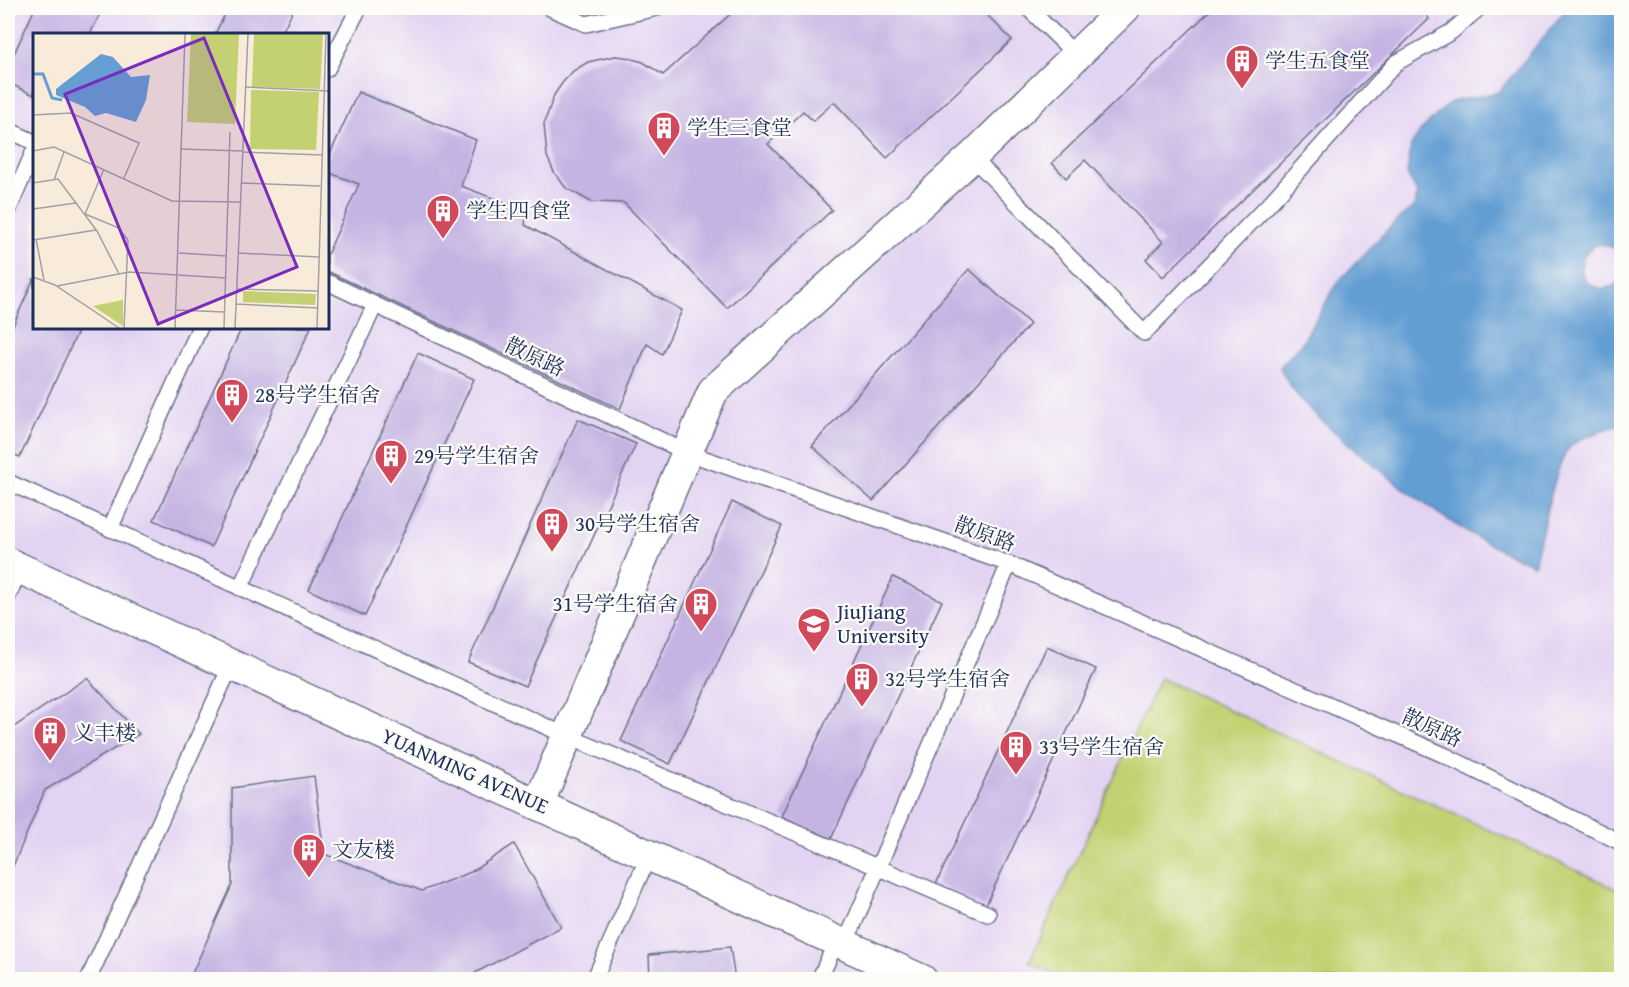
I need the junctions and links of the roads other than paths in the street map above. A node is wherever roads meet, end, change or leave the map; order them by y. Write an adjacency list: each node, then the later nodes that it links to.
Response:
1 (359, 8): 8 (lane)
2 (550, 8): 3 (lane)
3 (657, 8)
4 (1028, 8): 7 (lane)
5 (1125, 8): 7 (street)
6 (1479, 8): 12 (lane)
7 (1076, 55): 12 (street)
8 (328, 67)
9 (8, 130): 10 (lane)
10 (33, 142)
11 (33, 153): 13 (lane)
12 (972, 158): 17 (street)
13 (8, 212)
14 (328, 282): 15 (lane, 散原路)
15 (375, 305): 17 (lane, 散原路); 22 (lane)
16 (200, 328): 19 (lane)
17 (688, 453): 20 (lane, 散原路); 25 (street)
18 (8, 482): 19 (lane)
19 (110, 529): 22 (lane)
20 (1009, 564): 27 (lane, 散原路); 29 (lane)
21 (14, 566): 23 (lane); 24 (street, YUANMING AVENUE)
22 (240, 588): 25 (lane)
23 (8, 596)
24 (231, 665): 26 (street, YUANMING AVENUE); 32 (lane)
25 (567, 736): 26 (street); 29 (lane)
26 (538, 805): 28 (street, YUANMING AVENUE)
27 (1622, 843)
28 (649, 855): 31 (street, YUANMING AVENUE); 33 (lane)
29 (878, 867): 30 (lane); 31 (lane)
30 (988, 914)
31 (841, 942): 34 (lane); 35 (street, YUANMING AVENUE)
32 (88, 980)
33 (594, 980)
34 (819, 980)
35 (922, 980)

